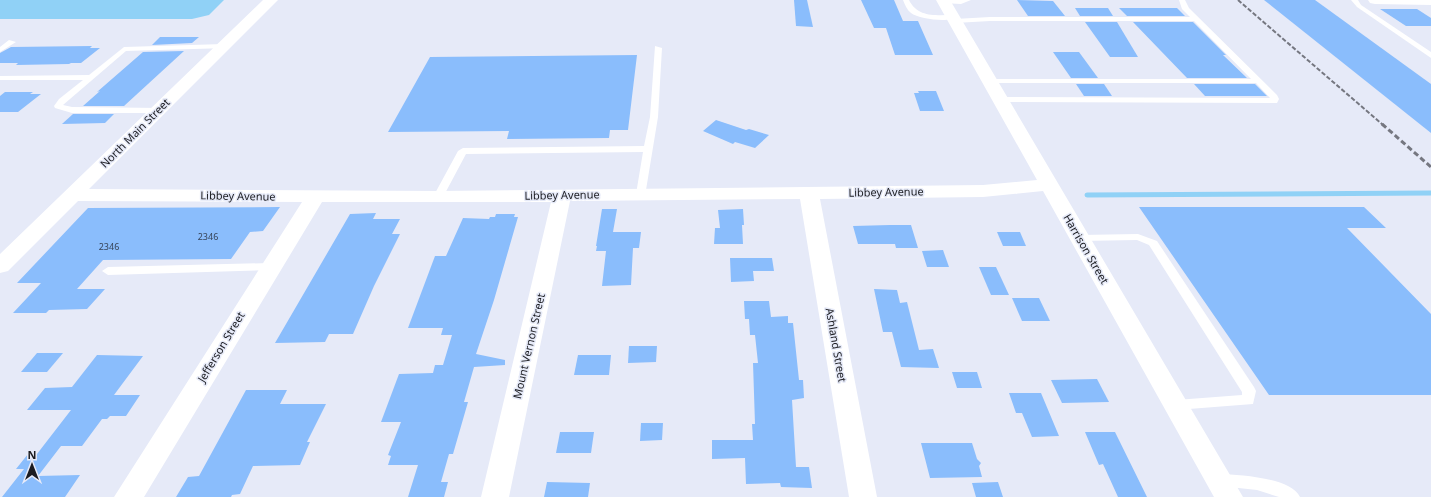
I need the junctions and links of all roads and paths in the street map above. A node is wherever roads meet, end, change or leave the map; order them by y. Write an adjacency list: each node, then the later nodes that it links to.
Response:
1 (271, 0): 11 (street, North Main Street)
2 (906, 0): 8 (lane)
3 (968, 0): 8 (lane)
4 (1182, 0): 9 (lane)
5 (1354, 0): 14 (lane)
6 (1375, 0): 7 (street)
7 (1431, 1)
8 (949, 10): 9 (lane); 17 (street, Harrison Street)
9 (1197, 19): 18 (lane)
10 (12, 42): 13 (lane)
11 (224, 46): 15 (lane); 20 (street, North Main Street)
12 (658, 48): 21 (lane)
13 (0, 50)
14 (1431, 56)
15 (91, 77): 16 (lane); 20 (lane)
16 (0, 78)
17 (989, 81): 18 (lane); 19 (street, Harrison Street)
18 (1257, 81): 19 (lane)
19 (1000, 100): 22 (street, Harrison Street)
20 (159, 110): 24 (street, North Main Street)
21 (648, 149): 25 (lane); 28 (lane)
22 (1050, 185): 23 (street, Libbey Avenue); 29 (street, Harrison Street)
23 (809, 193): 25 (street, Libbey Avenue); 37 (street, Ashland Street)
24 (73, 194): 27 (street, Libbey Avenue); 30 (street, North Main Street)
25 (641, 194): 26 (street, Libbey Avenue)
26 (562, 195): 28 (street, Libbey Avenue); 36 (street, Mount Vernon Street)
27 (316, 197): 28 (street, Libbey Avenue); 31 (street, Jefferson Street)
28 (438, 197)
29 (1080, 238): 33 (street, Harrison Street); 33 (lane)
30 (0, 266)
31 (270, 268): 32 (lane); 35 (street, Jefferson Street)
32 (108, 271)
33 (1176, 405): 34 (street, Harrison Street)
34 (1225, 488): 38 (lane)
35 (128, 497)
36 (495, 497)
37 (863, 497)
38 (1292, 497)

